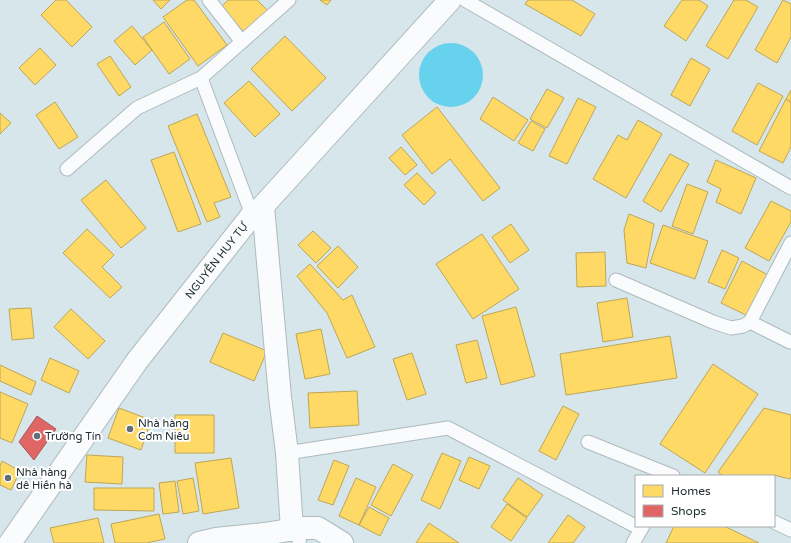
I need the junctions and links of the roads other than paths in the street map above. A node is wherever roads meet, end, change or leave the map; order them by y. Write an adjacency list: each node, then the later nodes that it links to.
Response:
1 (209, 0): 5 (lane)
2 (289, 0): 5 (lane)
3 (450, 0): 9 (street, NGUYỄN HUY TỰ)
4 (466, 0): 8 (lane)
5 (242, 42): 6 (lane)
6 (202, 78): 7 (lane); 9 (lane)
7 (67, 169)
8 (791, 188)
9 (258, 211): 15 (street); 22 (street, NGUYỄN HUY TỰ)
10 (791, 244): 12 (lane)
11 (616, 280): 12 (lane)
12 (750, 322): 13 (lane)
13 (790, 342)
14 (588, 442): 16 (lane)
15 (287, 453): 18 (lane); 21 (street)
16 (669, 475)
17 (775, 522): 20 (lane)
18 (635, 523)
19 (642, 527): 25 (lane)
20 (791, 530)
21 (297, 534): 23 (street); 24 (street)
22 (10, 543)
23 (199, 543)
24 (342, 543)
25 (633, 543)

